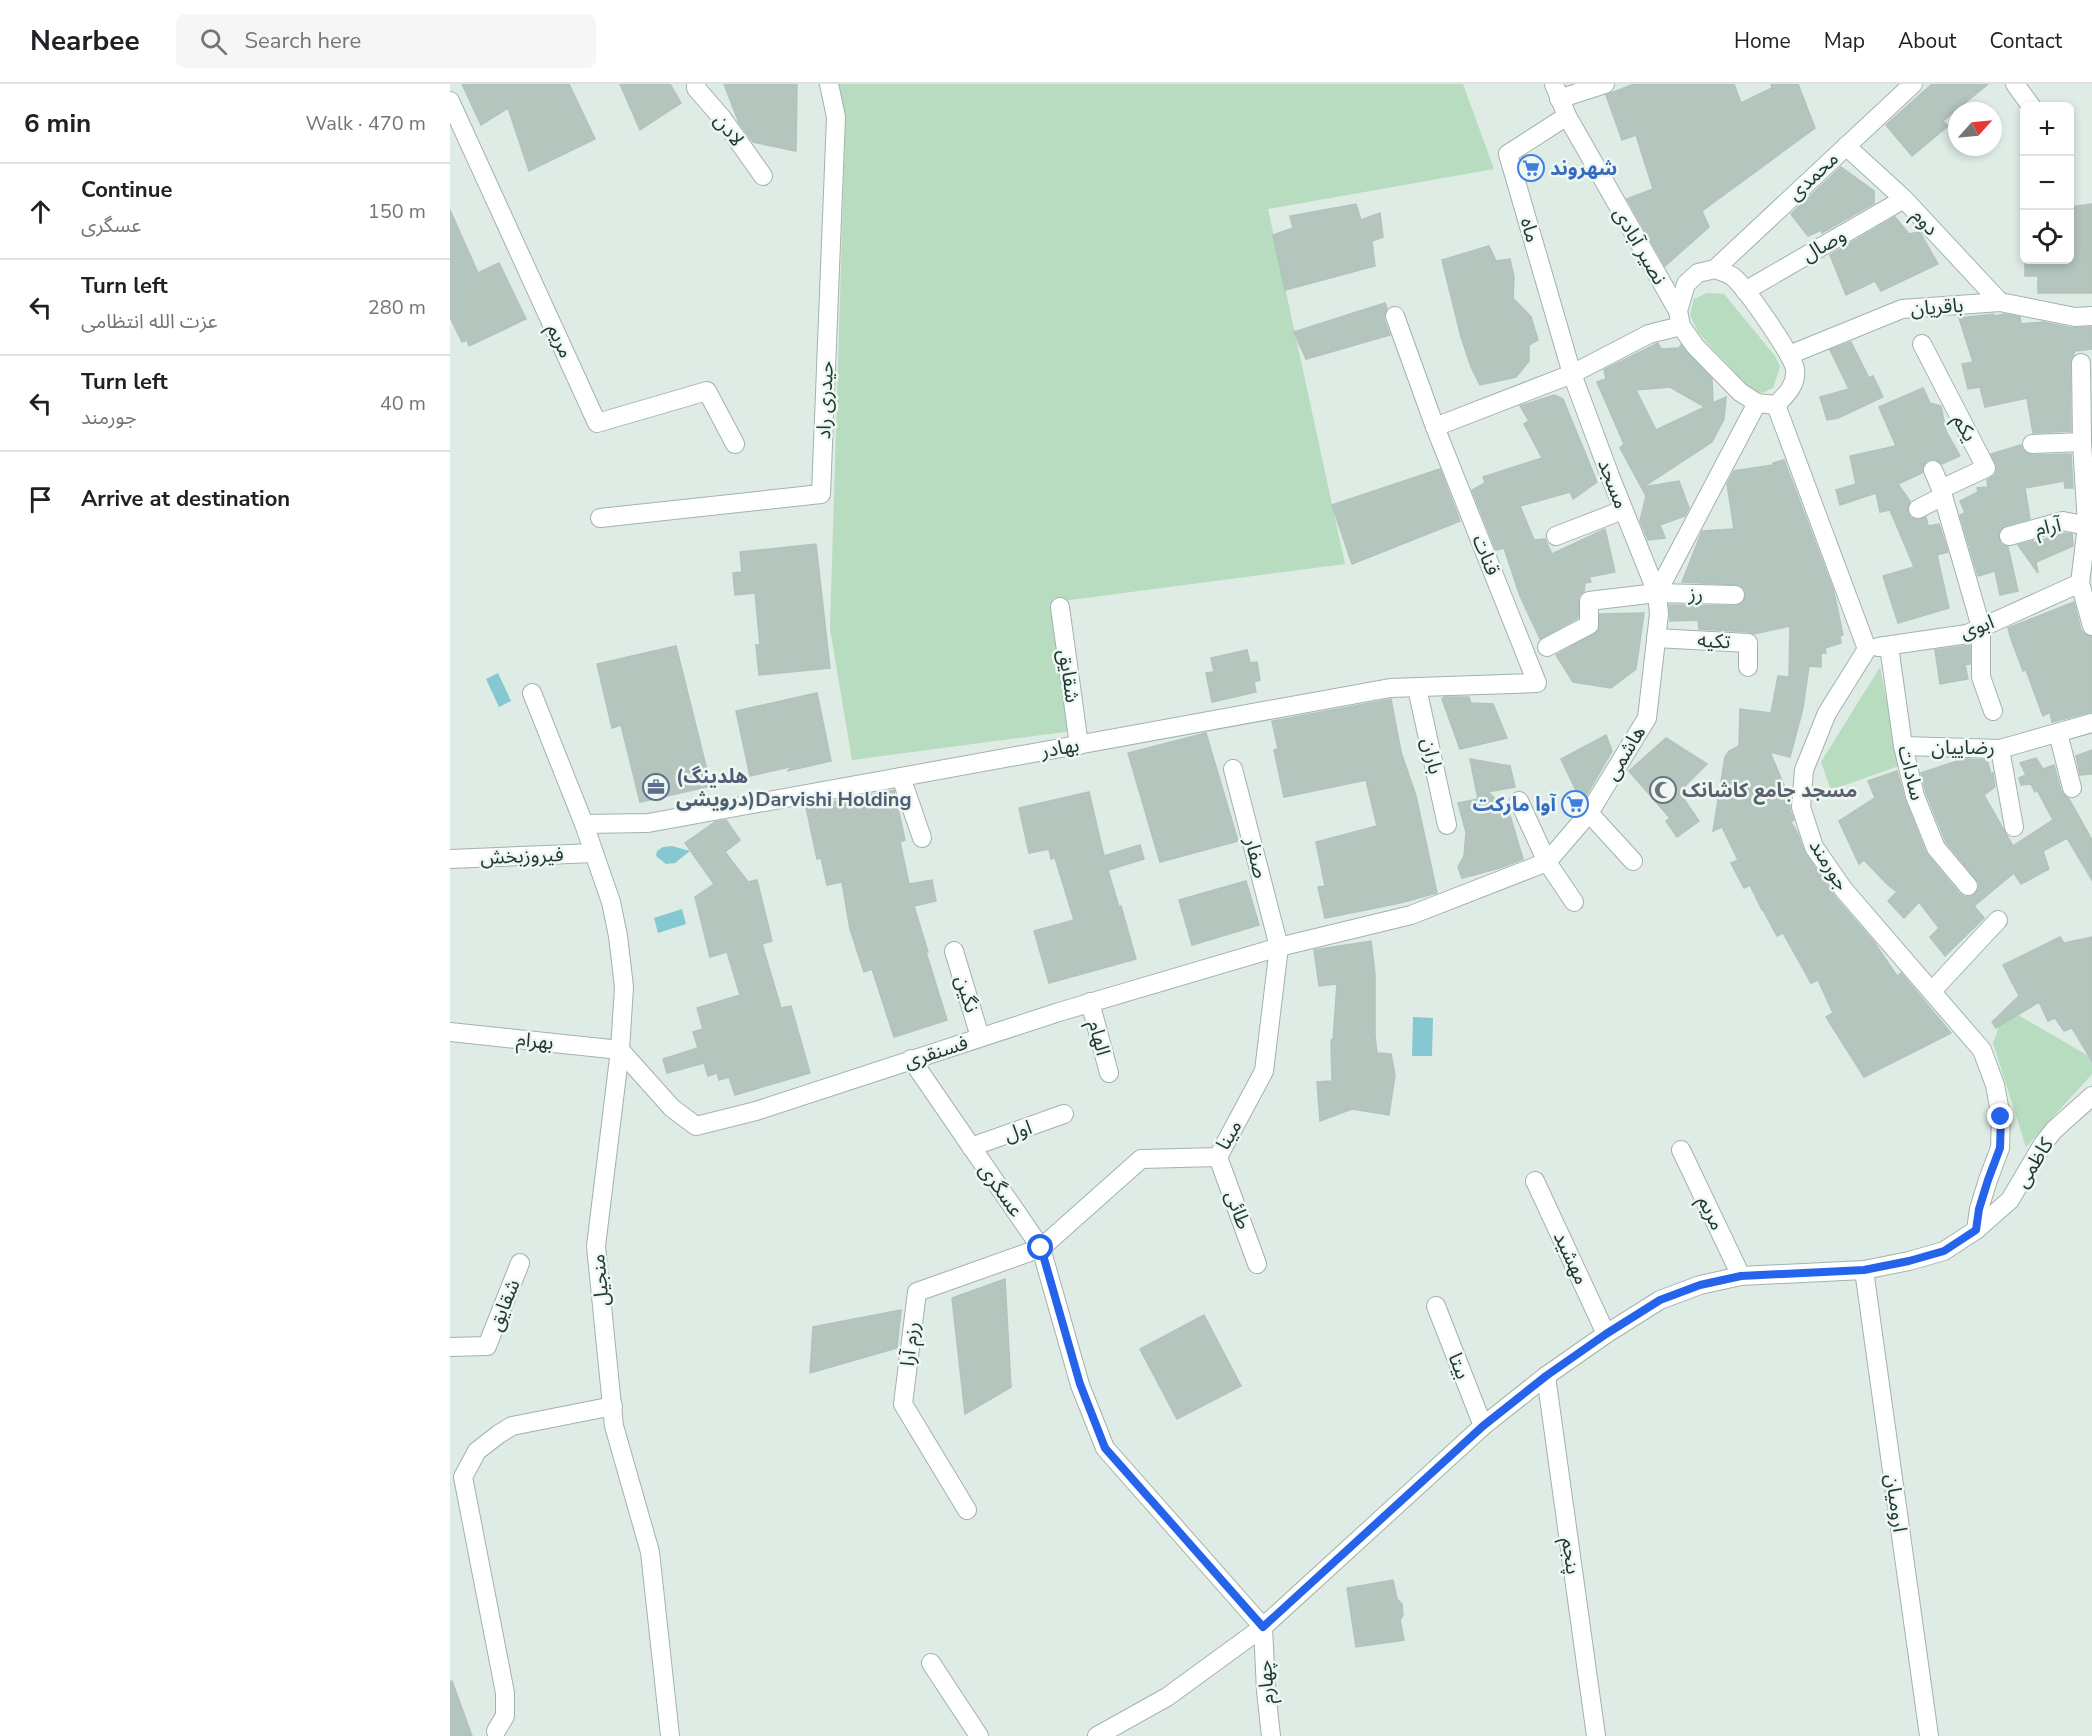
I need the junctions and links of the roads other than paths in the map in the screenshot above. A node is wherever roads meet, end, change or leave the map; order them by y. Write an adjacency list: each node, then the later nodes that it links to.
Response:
1 (696, 84): 11 (street, لادن)
2 (829, 84): 33 (street, حیدری راد)
3 (1605, 84): 6 (street)
4 (1913, 84): 10 (street, محمدی)
5 (2015, 84): 8 (street)
6 (1557, 92): 9 (street, نصیر آبادی)
7 (450, 101): 27 (street, مریم)
8 (2028, 102)
9 (1567, 116): 18 (street, نصیر آبادی); 22 (street, ماه)
10 (1846, 146): 12 (street, دوم); 13 (street, محمدی)
11 (763, 176)
12 (1904, 199): 14 (street, وصال); 15 (street, دوم)
13 (1714, 270): 14 (street); 18 (street, محمدی)
14 (1745, 291): 20 (street)
15 (2001, 302): 17 (street, باقریان); 20 (street, باقریان)
16 (1395, 316): 25 (street, قنات)
17 (2092, 316)
18 (1679, 318): 22 (street); 23 (street, نصیر آبادی)
19 (1922, 344): 30 (street, یکم)
20 (1789, 355): 24 (street)
21 (2081, 363): 26 (street)
22 (1572, 374): 25 (street); 32 (street, مسجد)
23 (1757, 403): 24 (street); 38 (street, هاشمی)
24 (1776, 405): 46 (street)
25 (1435, 427): 48 (street, قنات)
26 (2082, 442): 28 (street); 34 (street)
27 (735, 444)
28 (2032, 444)
29 (1933, 470): 30 (street)
30 (1942, 493): 31 (street); 42 (street)
31 (1918, 509)
32 (1623, 510): 35 (street); 38 (street, مسجد)
33 (600, 518)
34 (2089, 526): 36 (street, آرام); 37 (street)
35 (1556, 536)
36 (2009, 536)
37 (2080, 583): 41 (street); 42 (street, ابوی)
38 (1657, 593): 39 (street, رز); 43 (street, هاشمی); 45 (street, رز)
39 (1735, 596)
40 (1060, 607): 54 (street, شقایق)
41 (2092, 626)
42 (1981, 627): 44 (street, ابوی); 51 (street)
43 (1656, 638): 47 (street, تکیه); 61 (street, هاشمی)
44 (1889, 646): 46 (street, ابوی); 55 (street, سادات)
45 (1547, 647)
46 (1867, 649): 75 (street, جورمند)
47 (1748, 667)
48 (1537, 684): 49 (street, بهادر)
49 (1417, 688): 54 (street, بهادر); 63 (street, باران)
50 (532, 693): 62 (street)
51 (1993, 711)
52 (2092, 723): 53 (street, رضاییان)
53 (2058, 733): 56 (street, رضاییان); 59 (street)
54 (1079, 744): 58 (street, بهادر)
55 (1903, 746): 56 (street, رضاییان); 70 (street, سادات)
56 (2000, 749): 64 (street)
57 (1233, 769): 73 (street, صفار)
58 (901, 777): 62 (street, بهادر); 65 (street)
59 (2072, 788)
60 (1519, 801): 69 (street)
61 (1589, 813): 68 (street); 69 (street, هاشمی)
62 (584, 824): 66 (street, منجیل)
63 (1447, 825)
64 (2014, 827)
65 (922, 838)
66 (594, 853): 67 (street, فیروزبخش); 79 (street, منجیل)
67 (450, 859)
68 (1633, 861)
69 (1547, 862): 71 (street); 73 (street, هاشمی)
70 (1968, 886)
71 (1574, 902)
72 (1998, 920): 75 (street)
73 (1279, 947): 76 (street, فسنقری); 86 (street, مینا)
74 (954, 951): 78 (street, نگین)
75 (1932, 992): 88 (street, جورمند)
76 (1090, 1002): 78 (street, فسنقری); 81 (street, الهام)
77 (450, 1032): 79 (street, بهرام)
78 (980, 1037): 80 (street, فسنقری)
79 (620, 1050): 80 (street, فسنقری); 98 (street, منجیل)
80 (910, 1059): 84 (street, عسگری)
81 (1108, 1073)
82 (2092, 1096): 88 (street, کاظمی)
83 (1064, 1114): 84 (street, اول)
84 (971, 1147): 89 (street, عسگری)
85 (1681, 1150): 93 (street, مریم)
86 (1218, 1156): 89 (street, مینا); 91 (street, طائی)
87 (1535, 1181): 95 (street, مهشید)
88 (1976, 1230): 92 (street, کاظمی)
89 (1041, 1248): 100 (street, رزم آرا); 101 (street, عسگری)
90 (520, 1263): 96 (street, شقایق)
91 (1257, 1263)
92 (1864, 1270): 93 (street, کاظمی); 109 (street, ارومیان)
93 (1741, 1276): 95 (street, کاظمی)
94 (1436, 1306): 99 (street, بیتا)
95 (1606, 1334): 97 (street, کاظمی)
96 (450, 1347)
97 (1546, 1376): 99 (street, کاظمی); 108 (street, پنجم)
98 (613, 1406): 103 (street); 104 (street, منجیل)
99 (1483, 1426): 101 (street, کاظمی)
100 (967, 1510)
101 (1263, 1627): 106 (street, کاظمی); 107 (street, چهارم)
102 (931, 1663): 105 (street)
103 (496, 1731)
104 (670, 1736)
105 (979, 1736)
106 (1097, 1736)
107 (1271, 1736)
108 (1596, 1736)
109 (1929, 1736)

